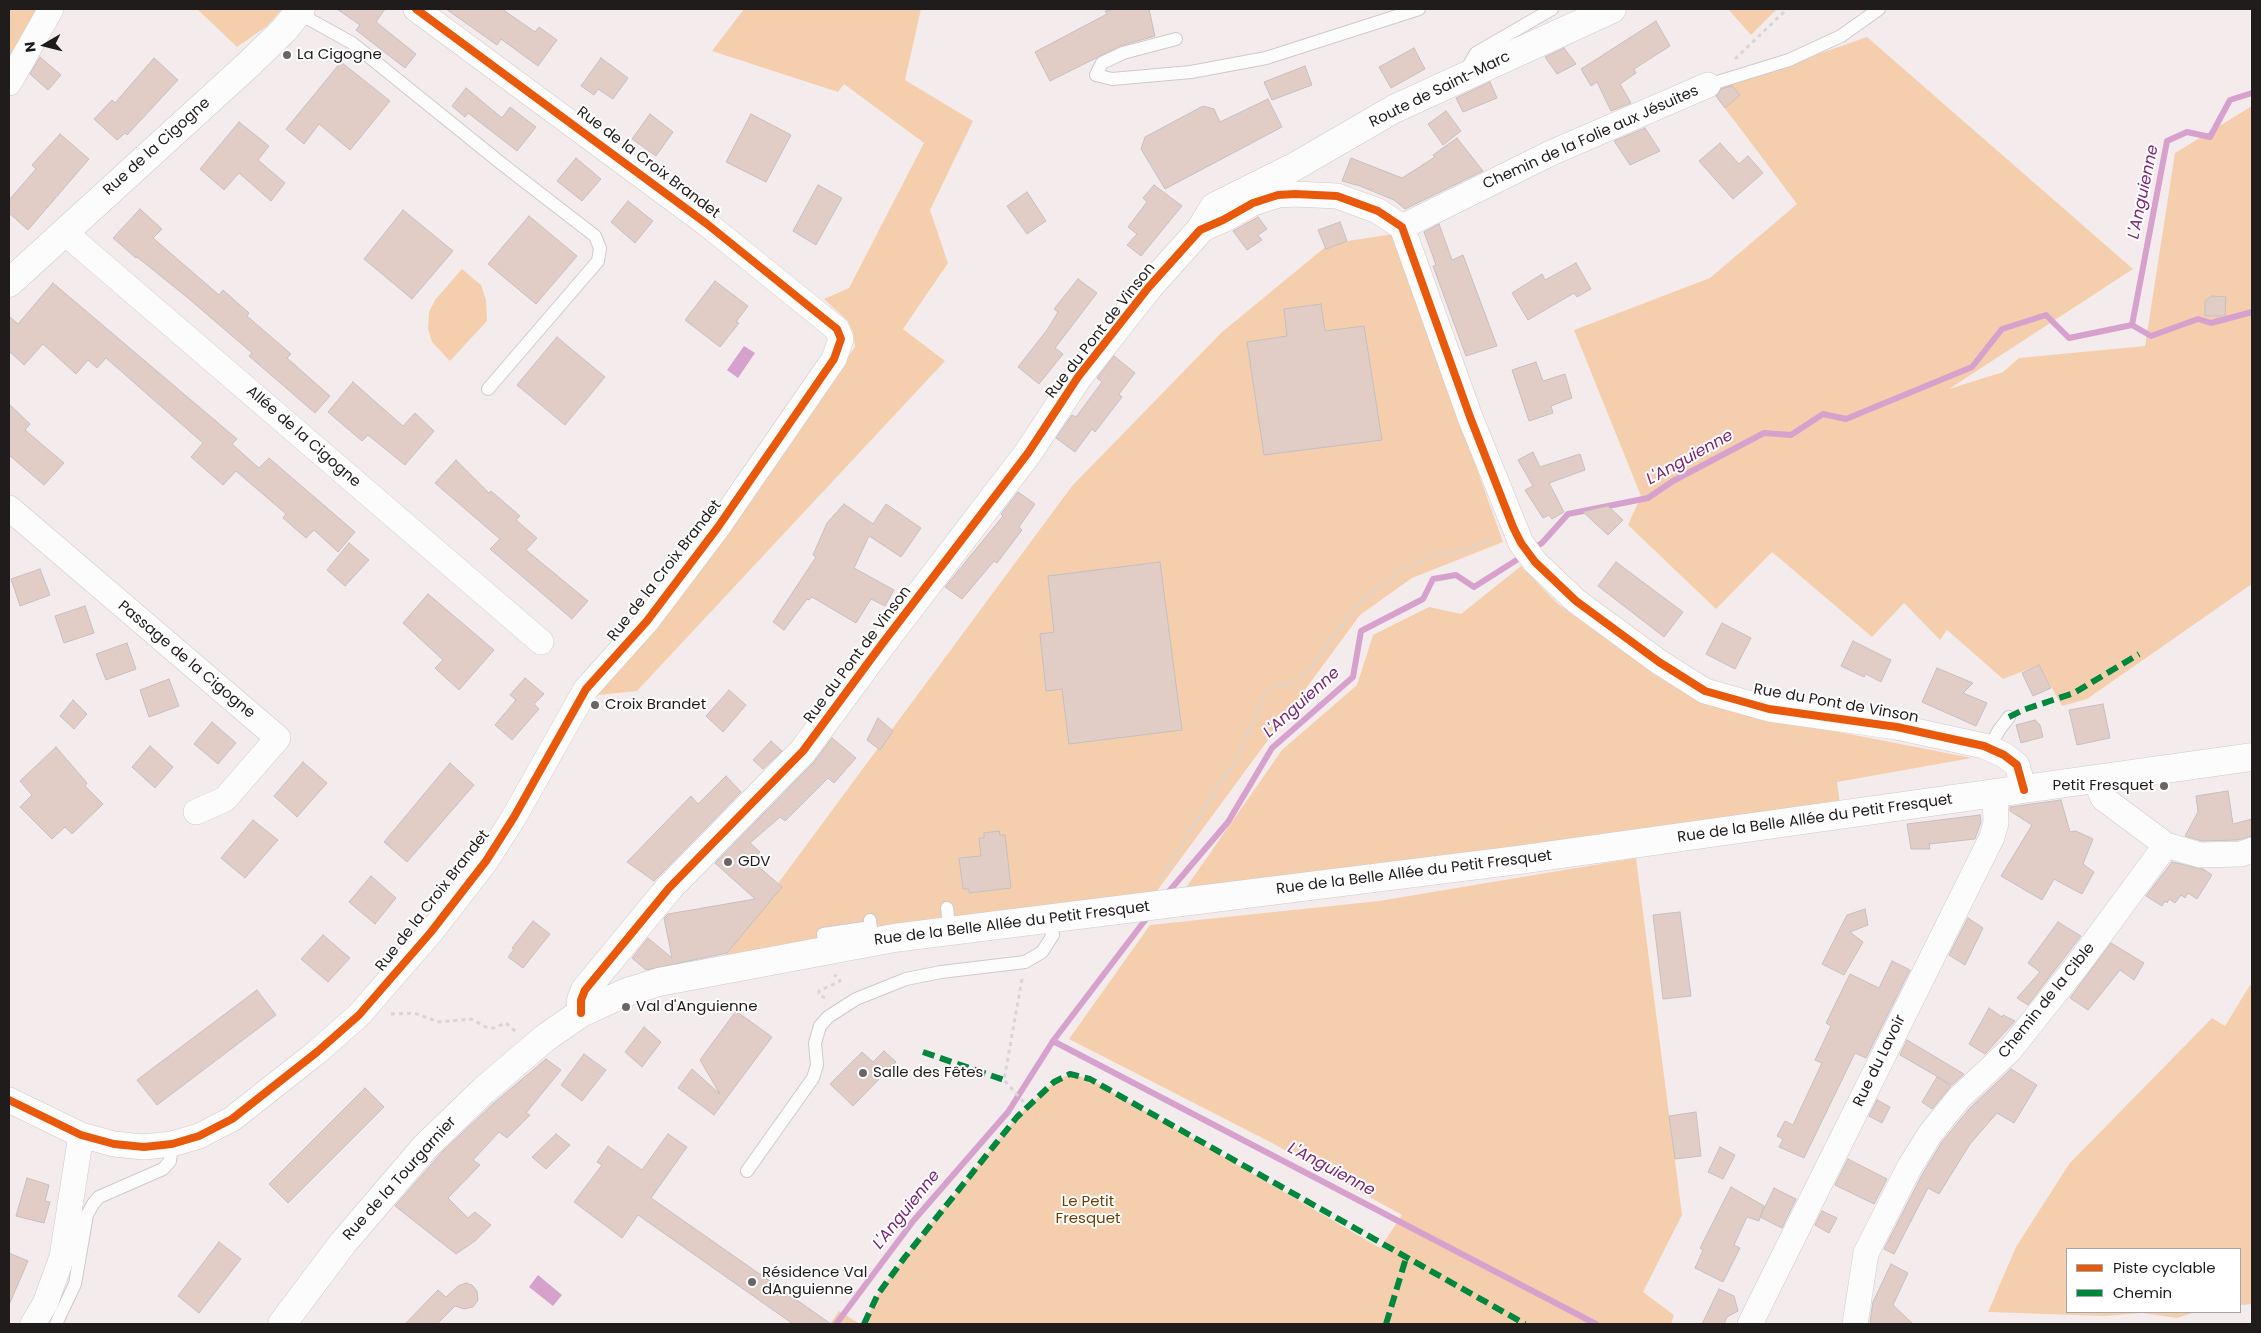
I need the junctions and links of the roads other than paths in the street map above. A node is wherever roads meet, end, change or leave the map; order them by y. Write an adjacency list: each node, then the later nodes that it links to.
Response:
1 (51, 9): 10 (street)
2 (416, 9): 34 (street, Rue de la Croix Brandet)
3 (1419, 9): 8 (lane)
4 (1552, 9): 9 (lane)
5 (1612, 9): 9 (street, Route de Saint-Marc)
6 (1879, 9): 11 (lane)
7 (299, 11): 14 (street, Rue de la Cigogne); 16 (lane)
8 (1176, 39)
9 (1459, 80): 13 (street, Route de Saint-Marc)
10 (9, 83)
11 (1708, 85): 12 (street, Chemin de la Folie aux Jésuites)
12 (1402, 227): 13 (street, Rue du Pont de Vinson); 20 (street, Rue du Pont de Vinson)
13 (1200, 230): 31 (street, Rue du Pont de Vinson)
14 (64, 232): 15 (street, Rue de la Cigogne); 18 (street, Allée de la Cigogne)
15 (9, 283)
16 (488, 389)
17 (9, 508): 25 (street, Passage de la Cigogne)
18 (541, 642)
19 (2010, 717): 20 (lane)
20 (1989, 748): 23 (street, Rue du Pont de Vinson)
21 (2252, 757): 22 (street, Rue de la Belle Allée du Petit Fresquet)
22 (2095, 779): 23 (street, Rue de la Belle Allée du Petit Fresquet); 26 (street)
23 (2024, 790): 24 (street, Rue de la Belle Allée du Petit Fresquet)
24 (1995, 794): 28 (street, Rue de la Belle Allée du Petit Fresquet); 39 (street, Rue du Lavoir)
25 (196, 812)
26 (2166, 845): 27 (street); 40 (street, Chemin de la Cible)
27 (2252, 850)
28 (1044, 919): 30 (street, Rue de la Belle Allée du Petit Fresquet); 35 (lane)
29 (870, 920): 30 (lane)
30 (822, 952): 31 (street, Rue de la Belle Allée du Petit Fresquet)
31 (581, 1013): 38 (street, Rue de la Tourgarnier)
32 (9, 1100): 33 (street, Rue de la Croix Brandet)
33 (81, 1135): 34 (street, Rue de la Croix Brandet); 36 (street)
34 (172, 1144): 37 (lane)
35 (748, 1171)
36 (33, 1324)
37 (56, 1324)
38 (282, 1324)
39 (1750, 1324)
40 (1855, 1324)

